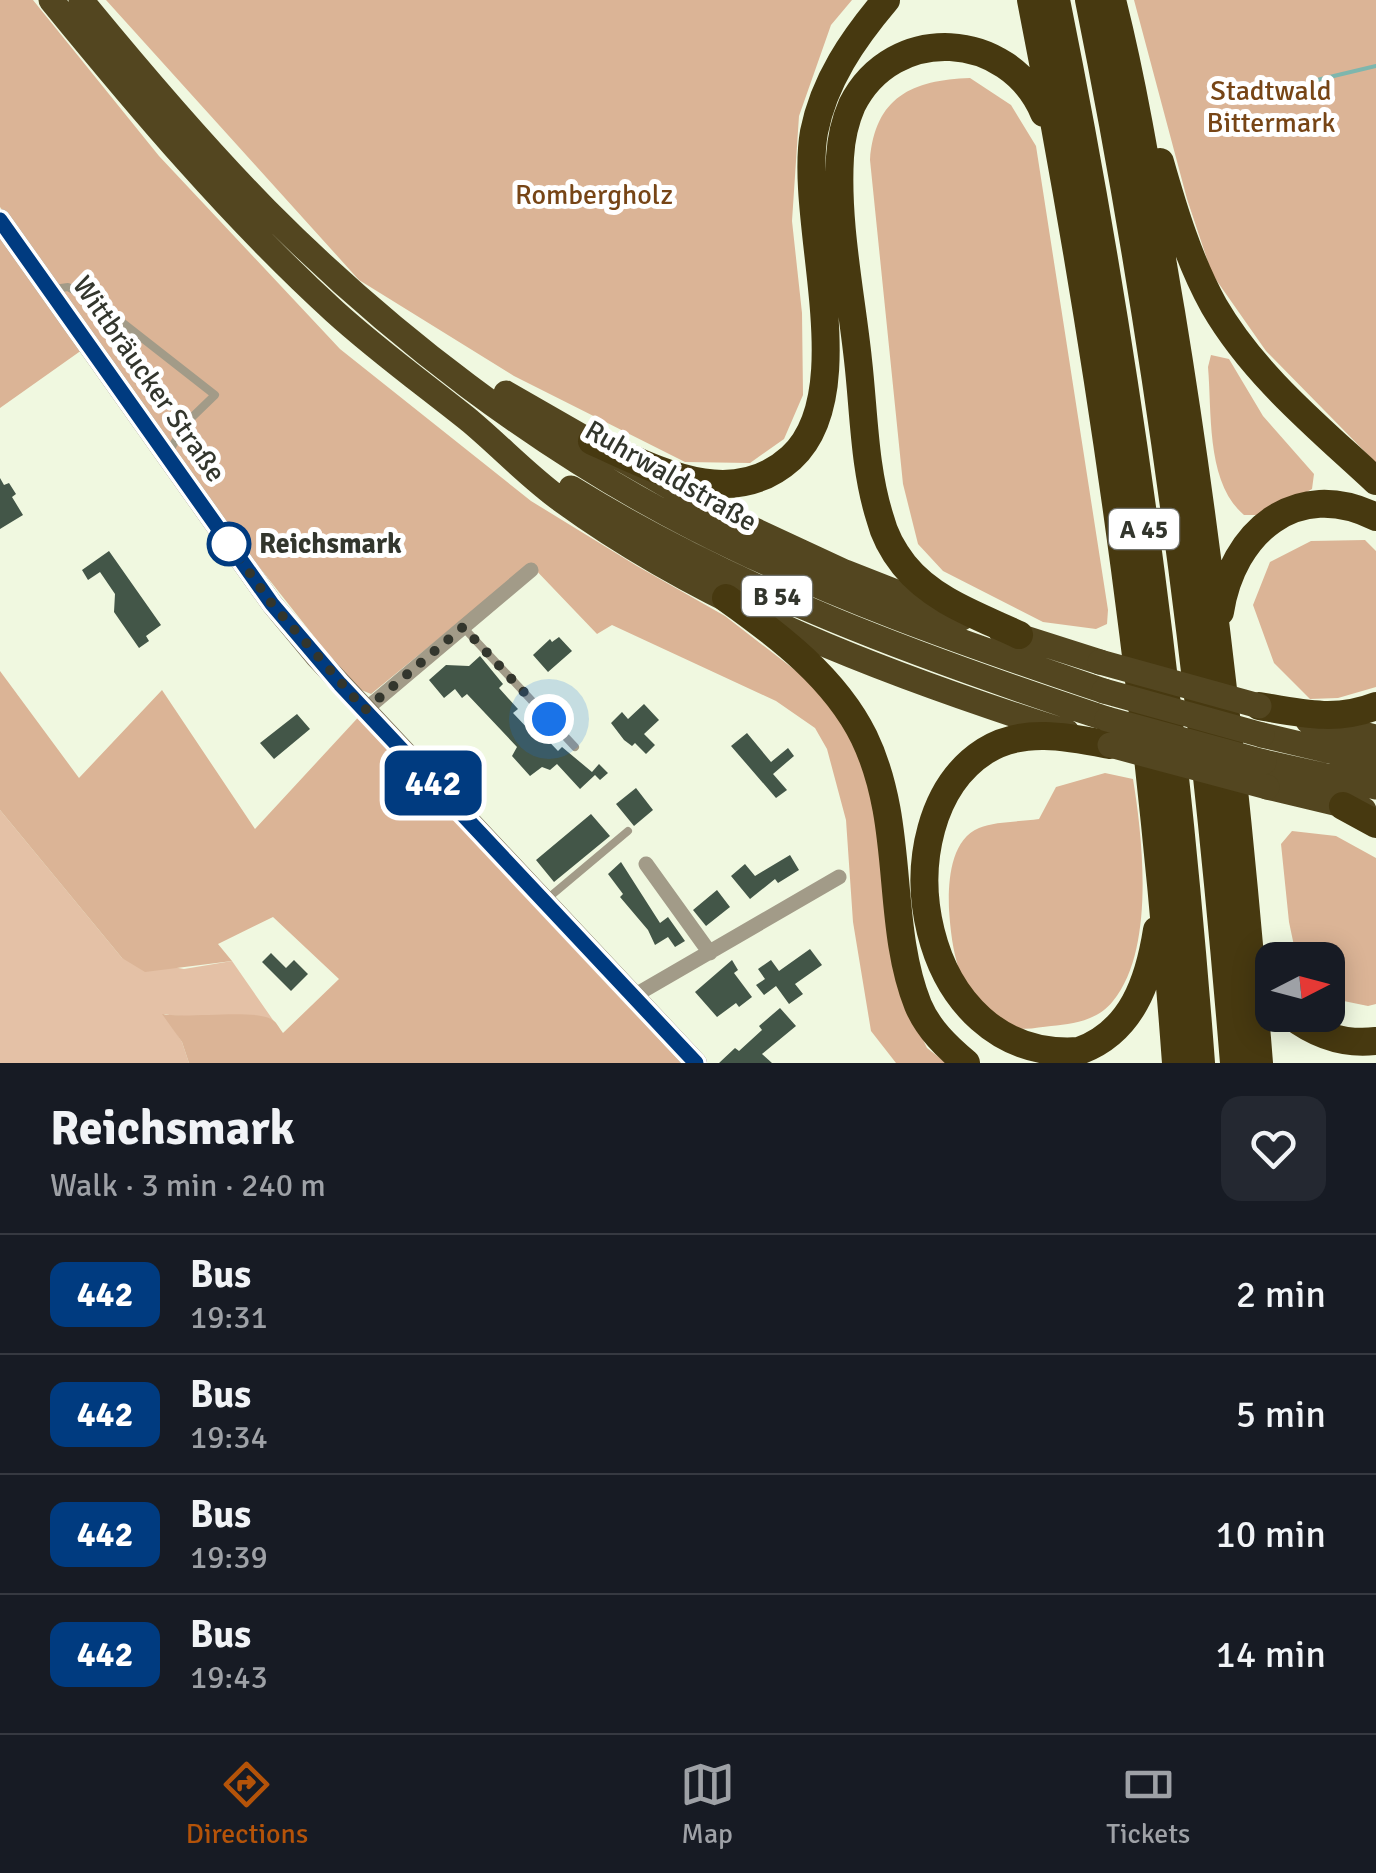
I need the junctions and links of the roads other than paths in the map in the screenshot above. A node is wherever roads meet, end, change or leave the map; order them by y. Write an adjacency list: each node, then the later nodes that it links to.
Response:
1 (51, 0): 13 (highway, B 54)
2 (81, 0): 12 (highway, Ruhrwaldstraße / B 54)
3 (886, 0): 14 (highway)
4 (1031, 0): 9 (highway)
5 (1056, 0): 49 (highway, A 45)
6 (1090, 0): 50 (highway, A 45)
7 (1112, 0): 8 (highway)
8 (1125, 52): 16 (highway); 22 (highway)
9 (1064, 164): 21 (highway); 36 (highway)
10 (0, 220): 11 (main road, Wittbräucker Straße)
11 (49, 290): 15 (main road, Wittbräucker Straße); 15 (lane)
12 (400, 329): 14 (highway); 25 (highway, Ruhrwaldstraße / B 54, bridge)
13 (471, 422): 19 (highway); 26 (highway, B 54)
14 (592, 441): 21 (highway)
15 (166, 456): 24 (main road, Wittbräucker Straße)
16 (1376, 480)
17 (1376, 517): 22 (highway)
18 (531, 570): 20 (street)
19 (726, 598): 26 (highway); 47 (highway)
20 (463, 627): 24 (street); 28 (lane)
21 (1019, 635): 25 (highway, bridge)
22 (1219, 656): 40 (highway)
23 (1376, 706): 25 (highway)
24 (365, 710): 39 (main road, Wittbräucker Straße)
25 (1260, 720): 27 (highway); 29 (highway, Ruhrwaldstraße / B 54)
26 (1109, 732): 30 (highway, bridge); 36 (highway)
27 (1376, 736)
28 (575, 747)
29 (1376, 762)
30 (1266, 774): 31 (highway); 32 (highway)
31 (1376, 787)
32 (1343, 806): 33 (highway); 34 (highway)
33 (1376, 812)
34 (1376, 824)
35 (628, 832): 39 (lane)
36 (1160, 859): 48 (highway)
37 (646, 864): 41 (street)
38 (838, 877): 41 (street)
39 (544, 902): 43 (main road, Wittbräucker Straße)
40 (1247, 921): 42 (highway); 51 (highway)
41 (710, 954): 43 (street)
42 (1255, 960)
43 (632, 997): 46 (main road, Wittbräucker Straße)
44 (1318, 1032): 45 (highway)
45 (1376, 1041)
46 (696, 1063)
47 (966, 1063)
48 (1176, 1063)
49 (1201, 1063)
50 (1234, 1063)
51 (1258, 1063)

